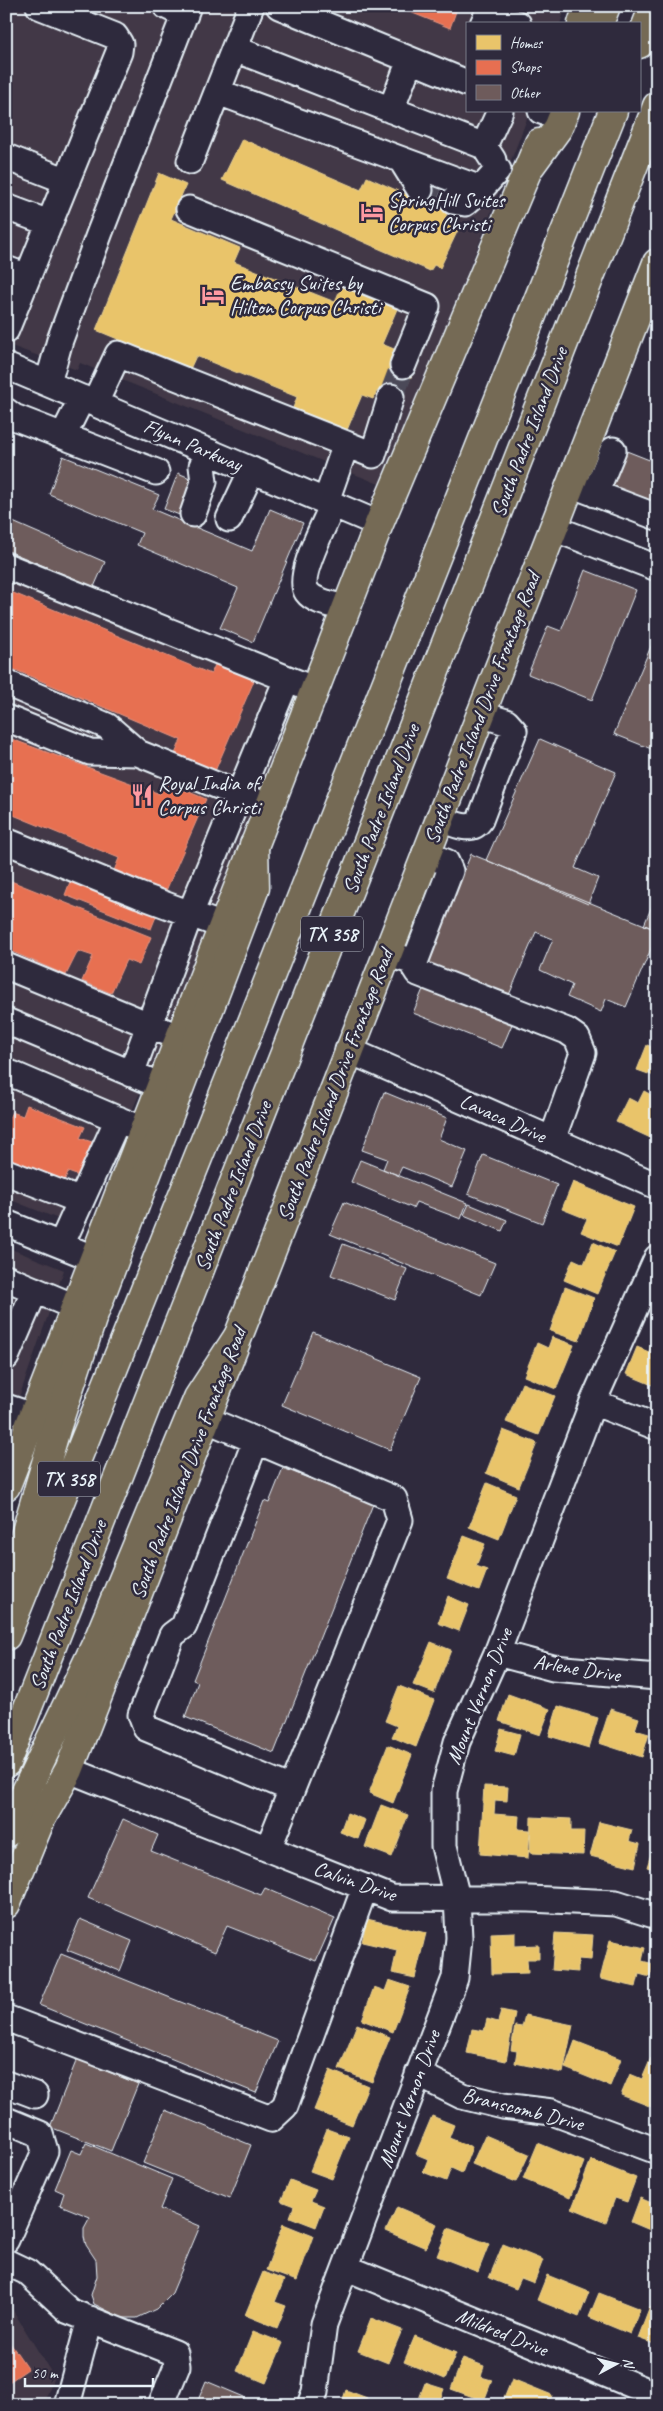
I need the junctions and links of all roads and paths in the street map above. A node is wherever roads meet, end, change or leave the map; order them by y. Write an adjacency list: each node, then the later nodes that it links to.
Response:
1 (39, 6): 28 (street)
2 (251, 6): 13 (street)
3 (278, 6): 14 (street)
4 (588, 6): 10 (main road)
5 (606, 6): 11 (main road)
6 (654, 6): 12 (main road)
7 (180, 9): 40 (street)
8 (484, 22): 9 (street)
9 (513, 22)
10 (583, 22)
11 (600, 22)
12 (640, 41)
13 (235, 49): 16 (street); 18 (street)
14 (410, 60): 15 (street); 18 (street)
15 (464, 75)
16 (218, 92): 24 (street); 25 (street)
17 (657, 106): 110 (main road, South Padre Island Drive / TX 358)
18 (391, 110): 22 (street)
19 (500, 112): 22 (street)
20 (552, 112): 27 (main road)
21 (612, 112): 107 (main road, South Padre Island Drive / TX 358)
22 (484, 146): 26 (street)
23 (6, 157): 28 (street)
24 (190, 161)
25 (402, 161): 29 (street); 30 (street)
26 (498, 170): 27 (street); 29 (street)
27 (527, 174): 55 (main road)
28 (67, 181): 34 (street)
29 (481, 189): 31 (street)
30 (420, 190)
31 (453, 201)
32 (6, 207): 34 (street)
33 (189, 209): 38 (street)
34 (49, 223): 36 (street)
35 (657, 263): 50 (main road, South Padre Island Drive Frontage Road)
36 (17, 273): 37 (street)
37 (9, 316)
38 (402, 365)
39 (7, 367): 40 (street, Flynn Parkway)
40 (48, 383): 42 (street, Flynn Parkway)
41 (391, 397): 45 (street)
42 (89, 400): 44 (street); 45 (street); 47 (street, Flynn Parkway)
43 (6, 411): 44 (street)
44 (64, 436): 49 (street)
45 (346, 444): 51 (street)
46 (613, 450): 50 (street)
47 (210, 452): 48 (street, Flynn Parkway); 52 (street)
48 (252, 470): 51 (street, Flynn Parkway); 54 (street)
49 (156, 472)
50 (583, 489): 53 (street); 56 (main road, South Padre Island Drive Frontage Road)
51 (330, 503): 55 (street, Flynn Parkway); 59 (street)
52 (193, 514)
53 (657, 517)
54 (229, 519)
55 (379, 524): 59 (main road)
56 (553, 528): 58 (street); 63 (main road, South Padre Island Drive Frontage Road)
57 (6, 566): 60 (street)
58 (657, 568)
59 (346, 608): 62 (main road)
60 (287, 679): 62 (street); 66 (street)
61 (6, 683): 65 (street)
62 (314, 690): 67 (main road)
63 (480, 714): 68 (main road, South Padre Island Drive Frontage Road); 68 (street)
64 (6, 718): 65 (street)
65 (138, 753): 66 (street)
66 (240, 794): 67 (street); 72 (street)
67 (269, 808): 70 (main road)
68 (439, 818): 71 (main road, South Padre Island Drive Frontage Road)
69 (6, 841): 72 (street)
70 (254, 845): 73 (main road); 106 (main road)
71 (425, 854): 74 (main road, South Padre Island Drive Frontage Road); 75 (street)
72 (190, 914): 73 (street); 78 (street)
73 (223, 926): 79 (main road)
74 (386, 953): 75 (street); 80 (main road, South Padre Island Drive Frontage Road)
75 (411, 962): 86 (street)
76 (6, 966): 78 (street)
77 (6, 1021): 81 (street)
78 (150, 1025): 79 (street); 81 (street)
79 (179, 1038): 83 (main road)
80 (348, 1050): 86 (street, Lavaca Drive); 97 (main road, South Padre Island Drive Frontage Road)
81 (131, 1074): 83 (street)
82 (6, 1078): 84 (street)
83 (160, 1086): 85 (main road)
84 (118, 1119): 85 (street); 89 (street)
85 (143, 1130): 92 (main road)
86 (552, 1140): 88 (street, Lavaca Drive)
87 (6, 1172): 89 (street)
88 (657, 1186)
89 (81, 1201): 91 (street)
90 (6, 1223): 91 (street)
91 (61, 1245): 92 (street)
92 (93, 1258): 96 (main road)
93 (657, 1258): 99 (street, Mount Vernon Drive)
94 (6, 1278): 95 (street)
95 (35, 1290): 96 (street); 98 (street)
96 (75, 1307): 101 (main road)
97 (236, 1338): 102 (main road, South Padre Island Drive Frontage Road); 113 (main road)
98 (6, 1357)
99 (594, 1402): 103 (street); 108 (street, Mount Vernon Drive)
100 (6, 1407): 101 (street)
101 (33, 1416): 105 (main road)
102 (205, 1419): 104 (street); 111 (main road, South Padre Island Drive Frontage Road)
103 (657, 1427)
104 (256, 1440): 112 (street); 112 (street)
105 (7, 1482)
106 (6, 1626)
107 (6, 1636)
108 (497, 1653): 109 (street, Arlene Drive); 116 (street, Mount Vernon Drive)
109 (657, 1678)
110 (6, 1763)
111 (69, 1770): 114 (street, Calvin Drive); 117 (main road, South Padre Island Drive Frontage Road)
112 (292, 1789): 114 (street)
113 (6, 1833)
114 (268, 1849): 115 (street, Calvin Drive)
115 (365, 1887): 116 (street, Calvin Drive); 119 (street)
116 (457, 1898): 118 (street, Calvin Drive); 120 (street, Mount Vernon Drive)
117 (6, 1904)
118 (657, 1916)
119 (6, 2018)
120 (418, 2074): 124 (street, Branscomb Drive); 127 (street, Mount Vernon Drive)
121 (6, 2084): 122 (street)
122 (35, 2095)
123 (6, 2120): 125 (street)
124 (657, 2151)
125 (6, 2240)
126 (6, 2262): 128 (street)
127 (347, 2268): 129 (street, Mildred Drive); 132 (street, Mount Vernon Drive)
128 (90, 2319): 130 (street); 131 (street)
129 (657, 2395)
130 (67, 2405)
131 (161, 2405)
132 (310, 2405)

